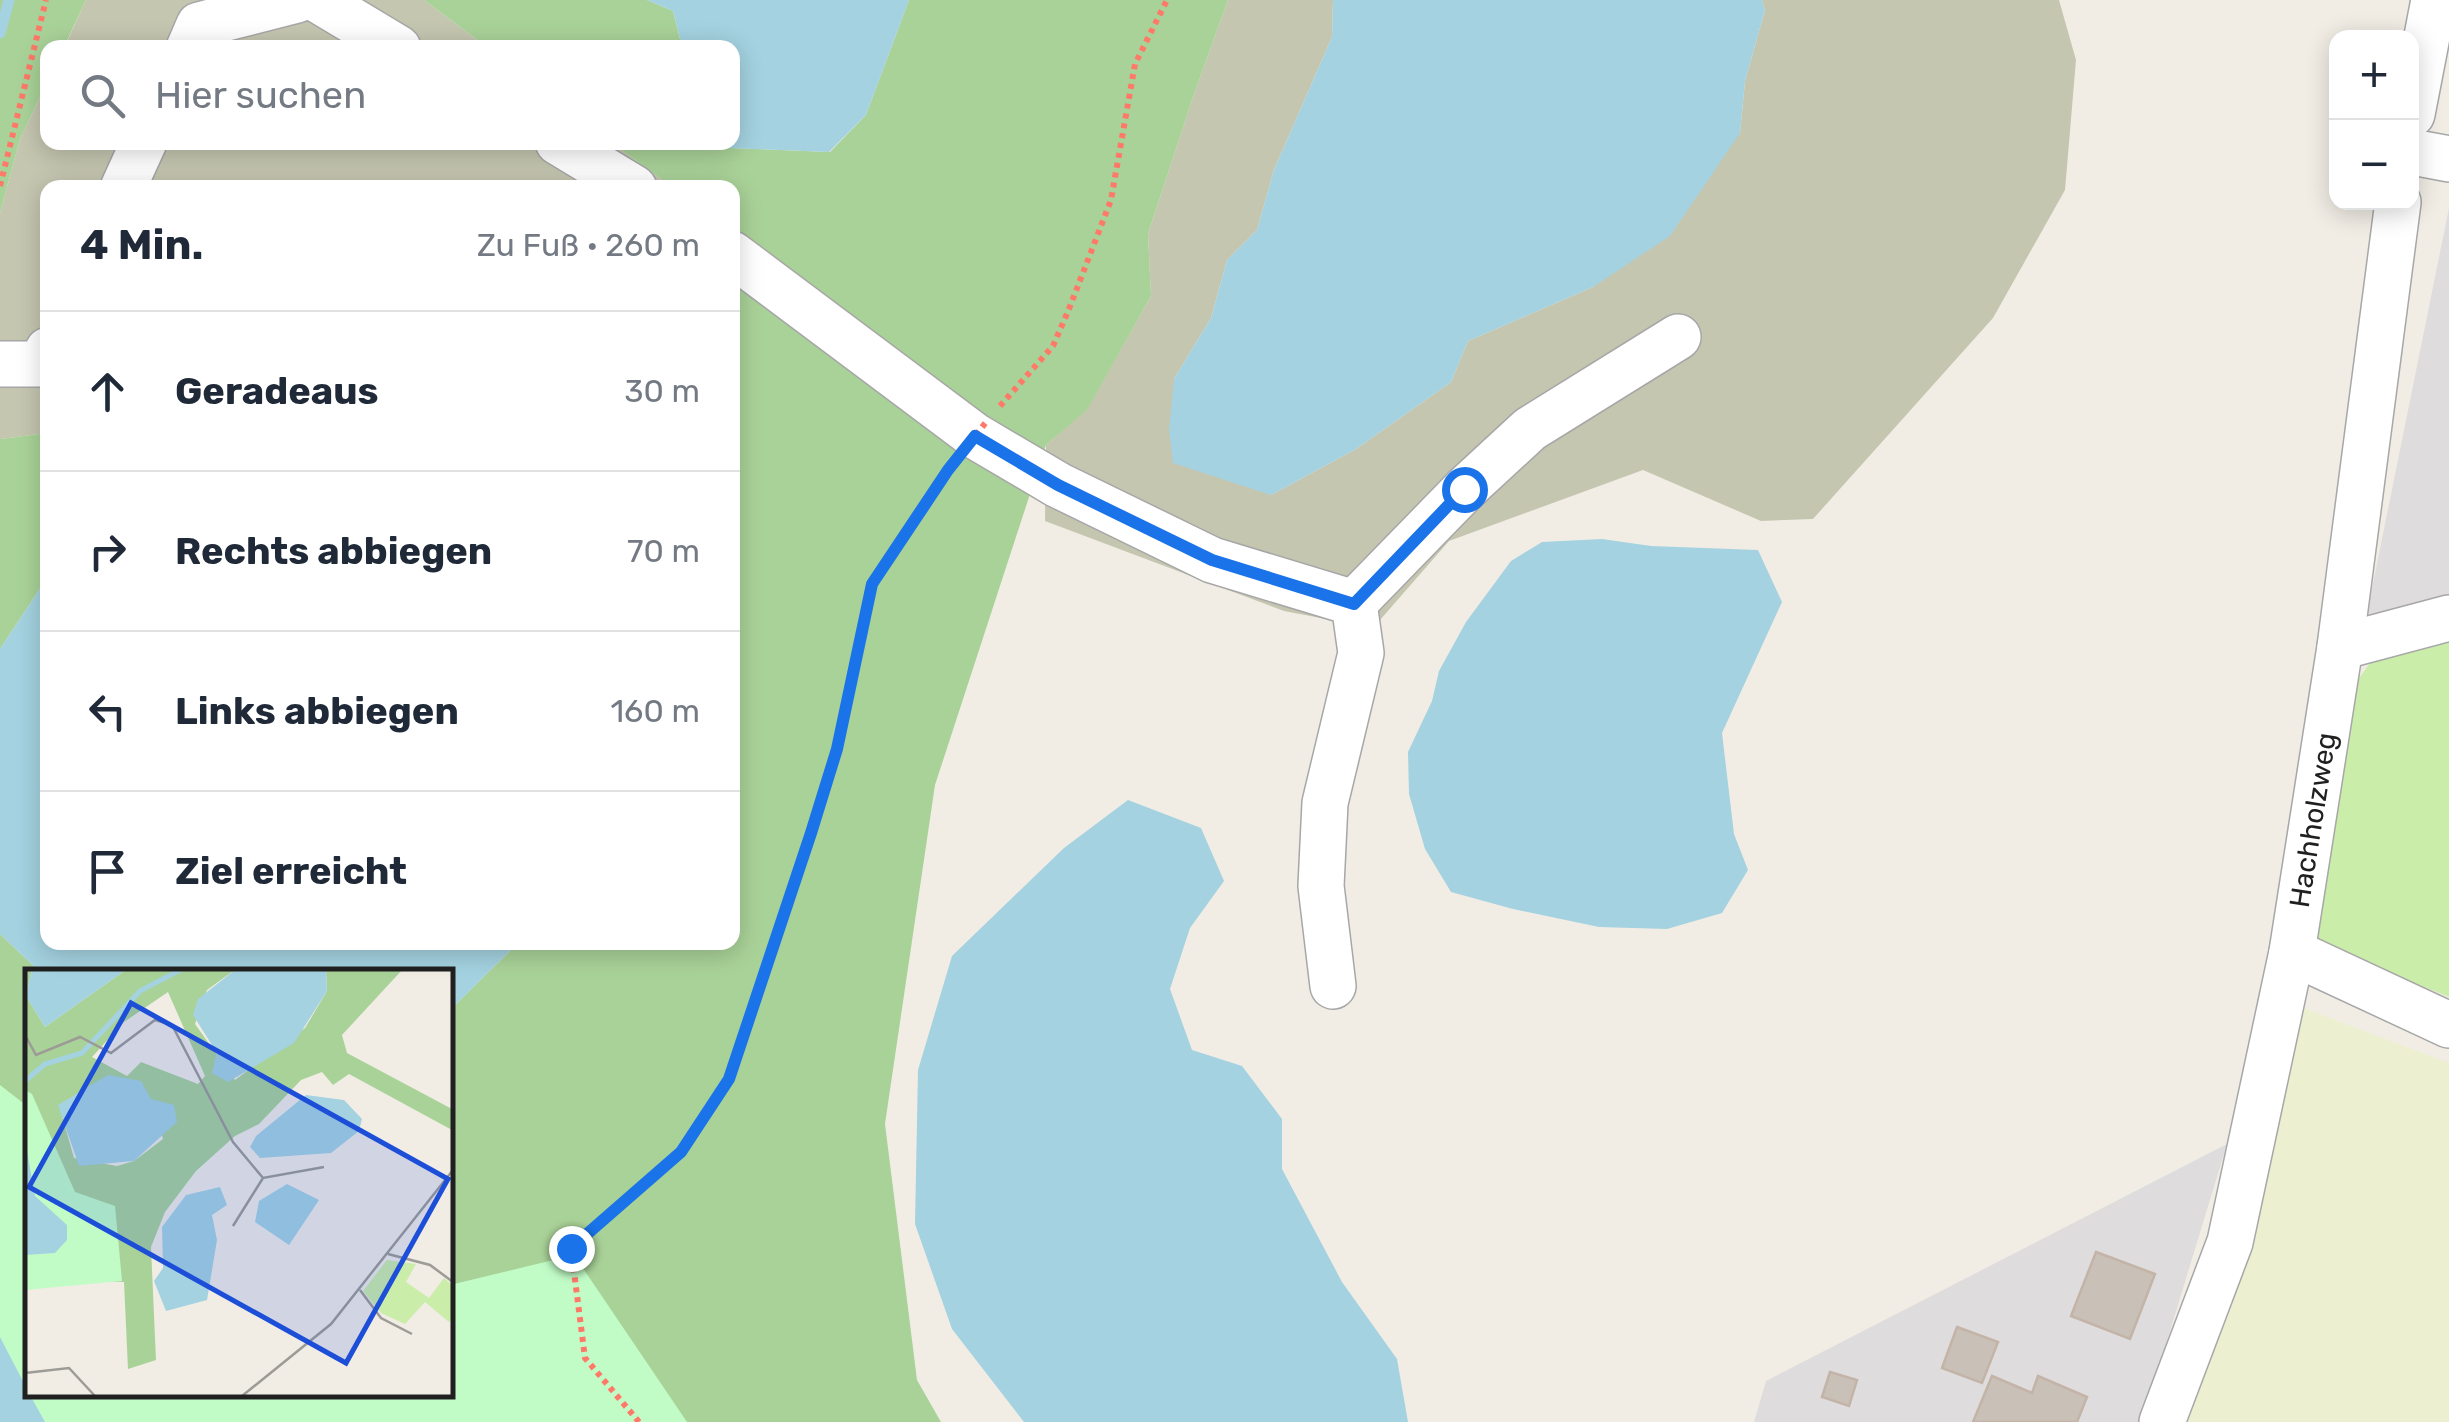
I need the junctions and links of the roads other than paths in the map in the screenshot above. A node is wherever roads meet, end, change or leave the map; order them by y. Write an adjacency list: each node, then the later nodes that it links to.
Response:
1 (297, 0): 4 (street)
2 (318, 0): 5 (street)
3 (2434, 0): 6 (street)
4 (193, 40)
5 (385, 40)
6 (2419, 78)
7 (141, 150): 11 (street)
8 (571, 150): 12 (street)
9 (2419, 153): 10 (street)
10 (2449, 159)
11 (127, 180)
12 (621, 180)
13 (2397, 210): 20 (street, Hachholzweg)
14 (740, 260): 18 (street)
15 (1678, 336): 18 (street)
16 (0, 364): 17 (street)
17 (40, 364)
18 (1354, 604): 22 (street)
19 (2449, 618): 20 (street)
20 (2340, 646): 21 (street, Hachholzweg)
21 (2292, 952): 23 (street); 24 (street, Hachholzweg)
22 (1334, 986)
23 (2449, 1025)
24 (2162, 1422)

